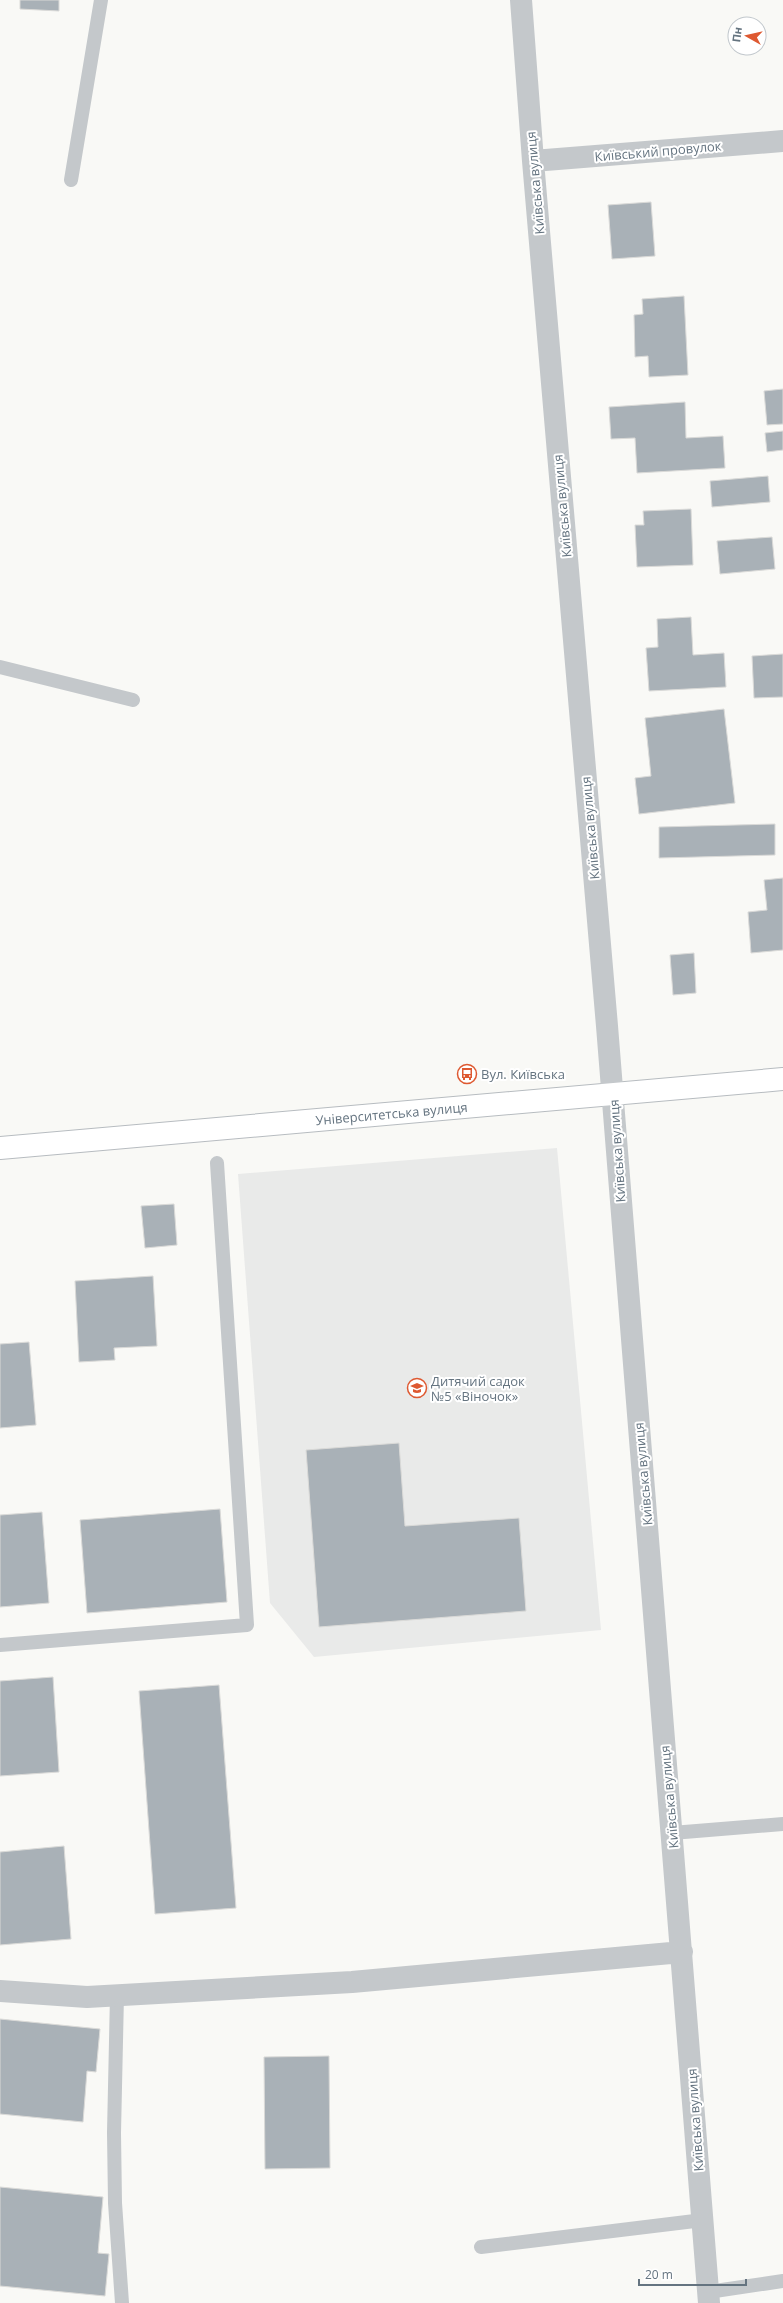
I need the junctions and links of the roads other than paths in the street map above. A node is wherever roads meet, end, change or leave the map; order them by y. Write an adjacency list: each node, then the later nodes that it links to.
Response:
1 (101, 0): 5 (lane)
2 (521, 0): 4 (street, Київська вулиця)
3 (783, 141): 4 (street, Київський провулок)
4 (533, 161): 9 (street, Київська вулиця)
5 (71, 180)
6 (0, 667): 7 (lane)
7 (133, 700)
8 (783, 1079): 9 (main road, Університетська вулиця)
9 (612, 1094): 10 (main road, Університетська вулиця); 14 (street, Київська вулиця)
10 (0, 1148)
11 (217, 1163): 12 (lane)
12 (0, 1645)
13 (783, 1824): 14 (lane)
14 (672, 1833): 15 (street, Київська вулиця)
15 (682, 1952): 17 (street); 18 (street, Київська вулиця)
16 (0, 1991): 17 (street)
17 (117, 1995): 22 (lane)
18 (702, 2220): 19 (lane); 21 (street, Київська вулиця)
19 (481, 2247)
20 (783, 2281): 21 (lane)
21 (708, 2298)
22 (122, 2303)

